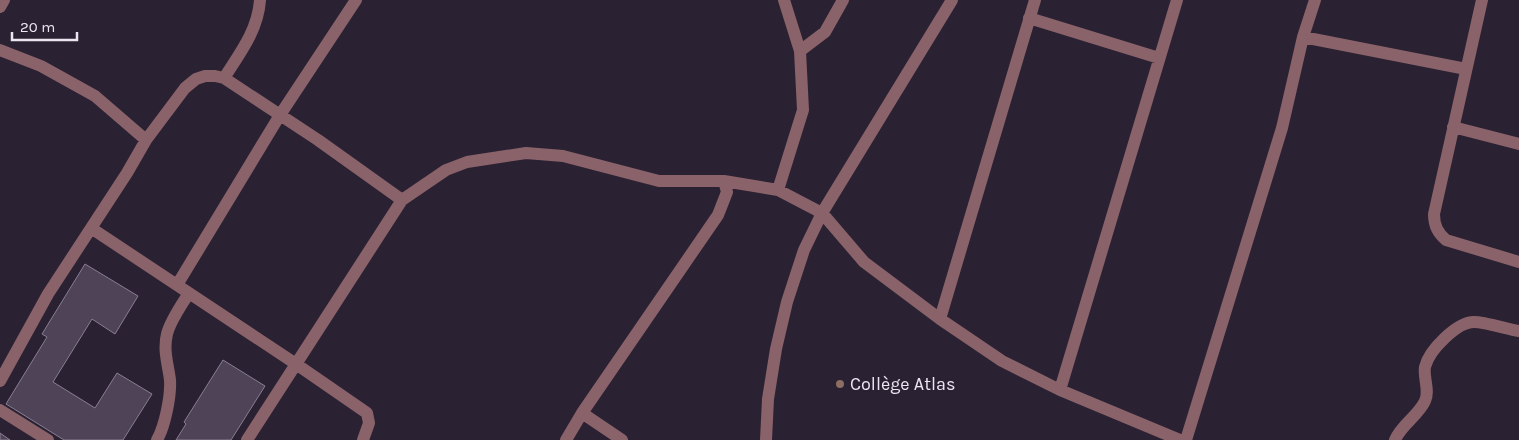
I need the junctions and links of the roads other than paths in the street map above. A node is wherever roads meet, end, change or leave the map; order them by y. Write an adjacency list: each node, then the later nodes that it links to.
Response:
1 (4, 0): 11 (street)
2 (260, 0): 18 (street)
3 (356, 0): 19 (street)
4 (784, 0): 15 (street)
5 (844, 0): 15 (street)
6 (952, 0): 26 (street)
7 (1035, 0): 12 (street)
8 (1177, 0): 16 (street)
9 (1314, 0): 13 (street)
10 (1482, 0): 17 (street)
11 (0, 7)
12 (1029, 18): 16 (street); 31 (street)
13 (1303, 37): 17 (street); 46 (street)
14 (0, 50): 21 (street)
15 (800, 51): 24 (street)
16 (1159, 58): 35 (street)
17 (1466, 69): 20 (street)
18 (224, 78): 19 (street); 21 (street)
19 (280, 114): 25 (street); 29 (street)
20 (1454, 127): 22 (street); 28 (street)
21 (146, 140): 27 (street)
22 (1519, 144)
23 (724, 181): 24 (street); 25 (street); 37 (street)
24 (778, 190): 26 (street)
25 (402, 200): 33 (street)
26 (822, 214): 31 (street); 44 (street)
27 (91, 228): 29 (street); 34 (street)
28 (1519, 262)
29 (177, 285): 30 (street)
30 (189, 293): 33 (street); 39 (street)
31 (940, 319): 35 (street)
32 (1519, 331): 47 (street)
33 (296, 364): 40 (street); 41 (street)
34 (0, 381)
35 (1060, 390): 45 (street)
36 (0, 410): 38 (street)
37 (582, 413): 42 (street); 43 (street)
38 (48, 440)
39 (156, 440)
40 (247, 440)
41 (362, 440)
42 (566, 440)
43 (622, 440)
44 (766, 440)
45 (1180, 440)
46 (1186, 440)
47 (1395, 440)

